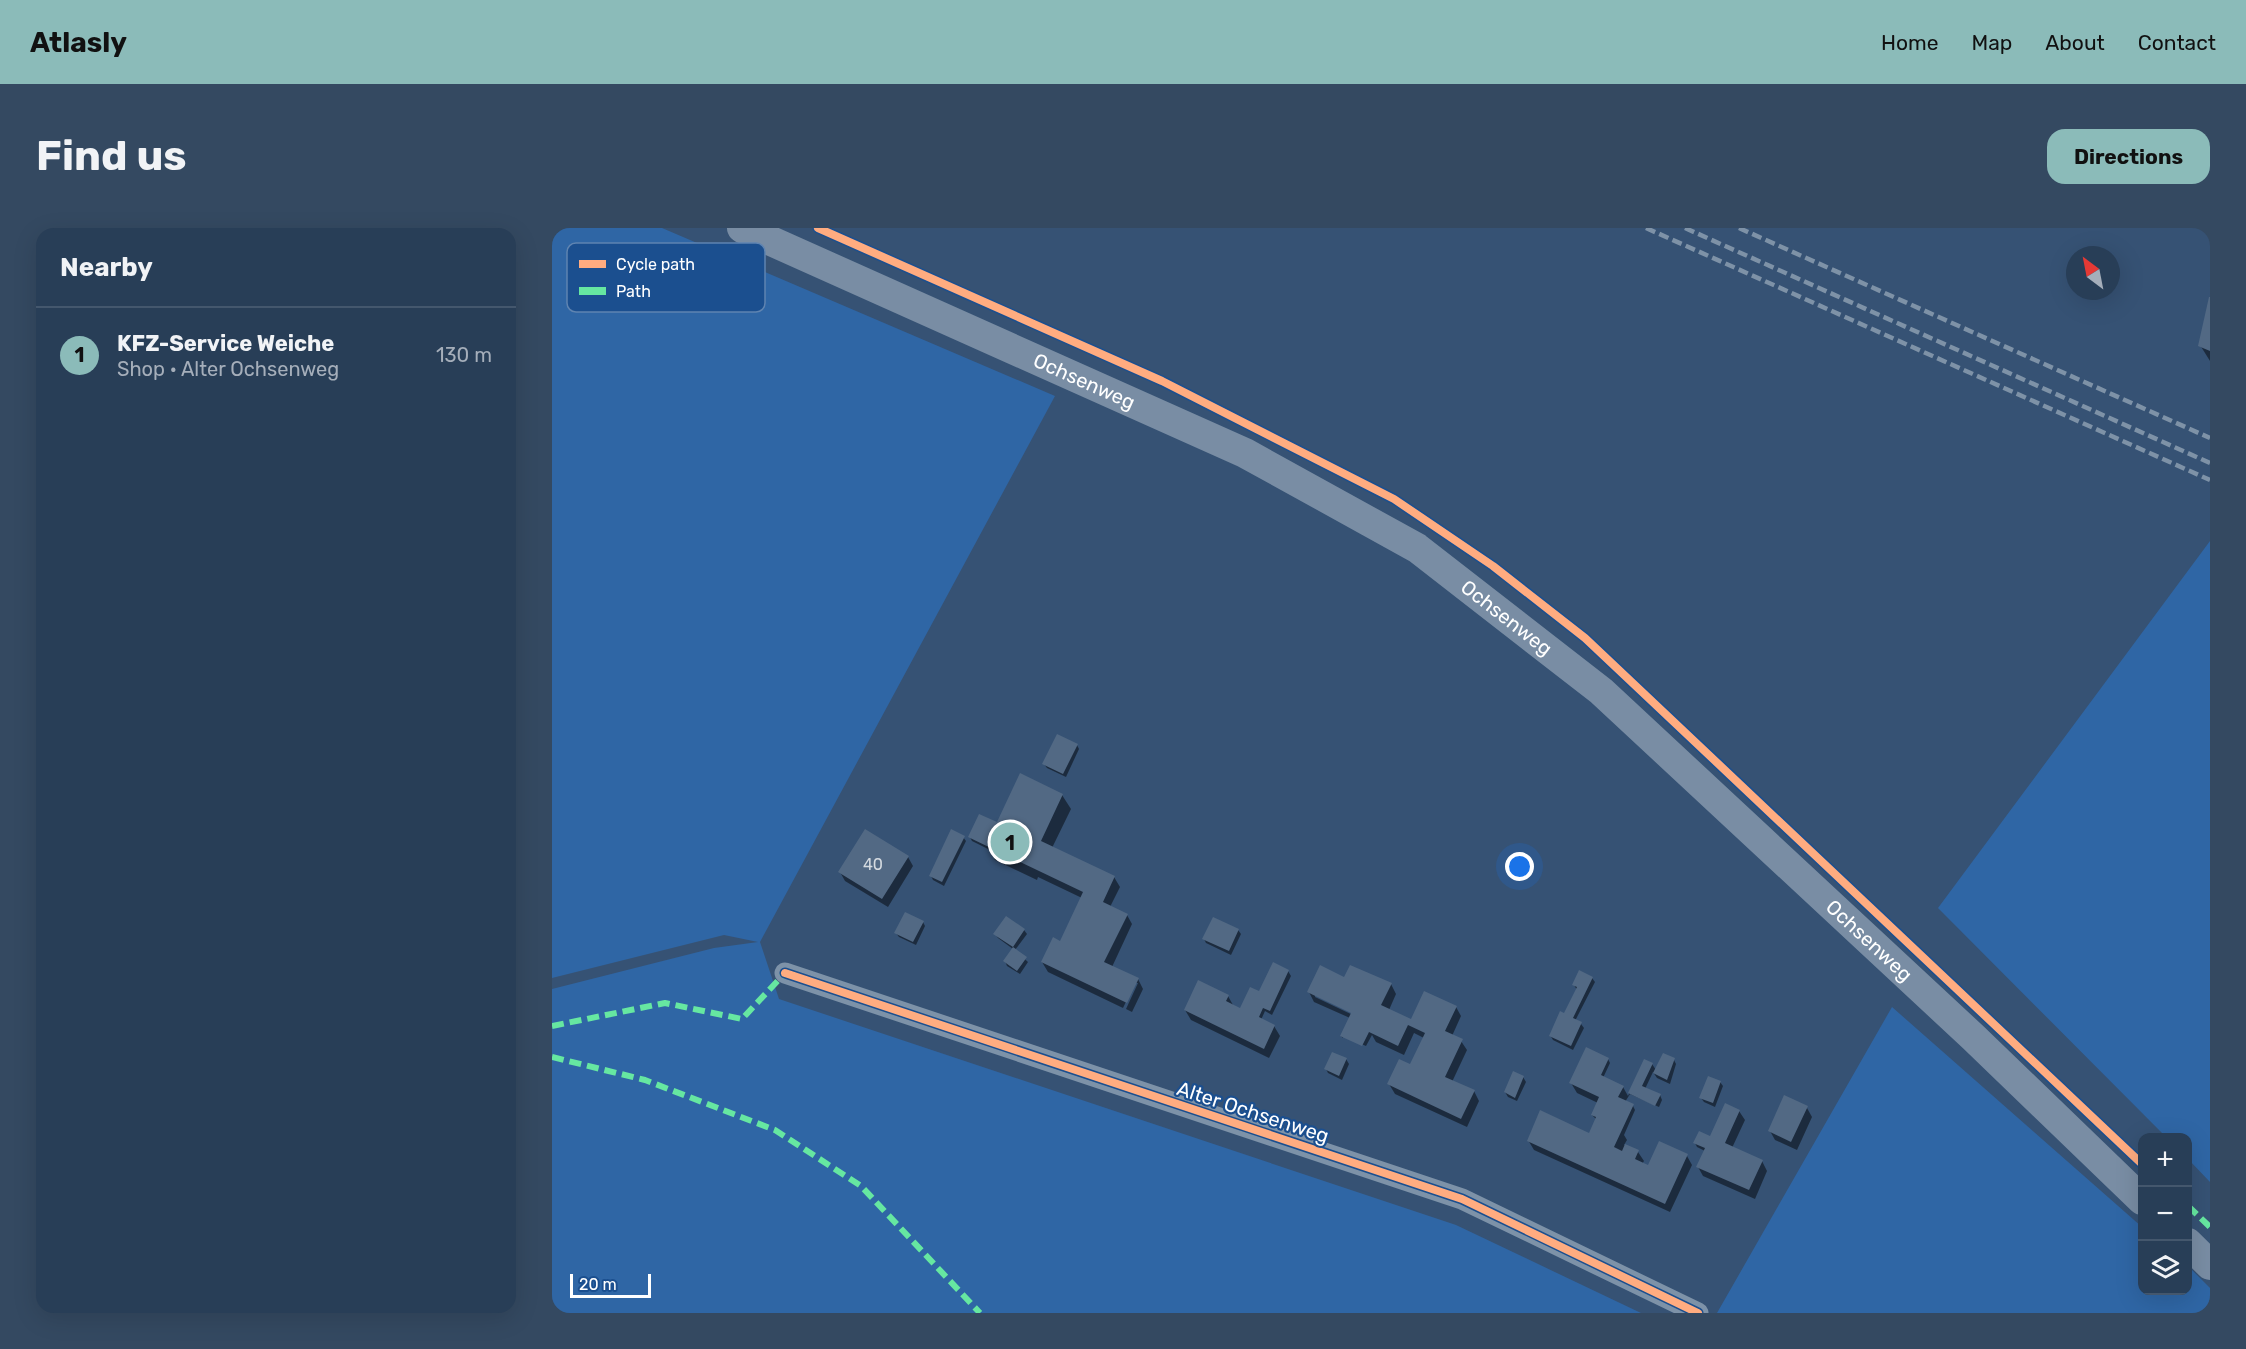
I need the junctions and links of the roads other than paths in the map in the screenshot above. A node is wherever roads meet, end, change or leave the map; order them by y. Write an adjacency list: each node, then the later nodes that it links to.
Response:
1 (742, 228): 3 (main road, Ochsenweg)
2 (785, 973): 6 (street, Alter Ochsenweg)
3 (2138, 1196)
4 (2192, 1248): 5 (main road)
5 (2210, 1265)
6 (1698, 1313)

